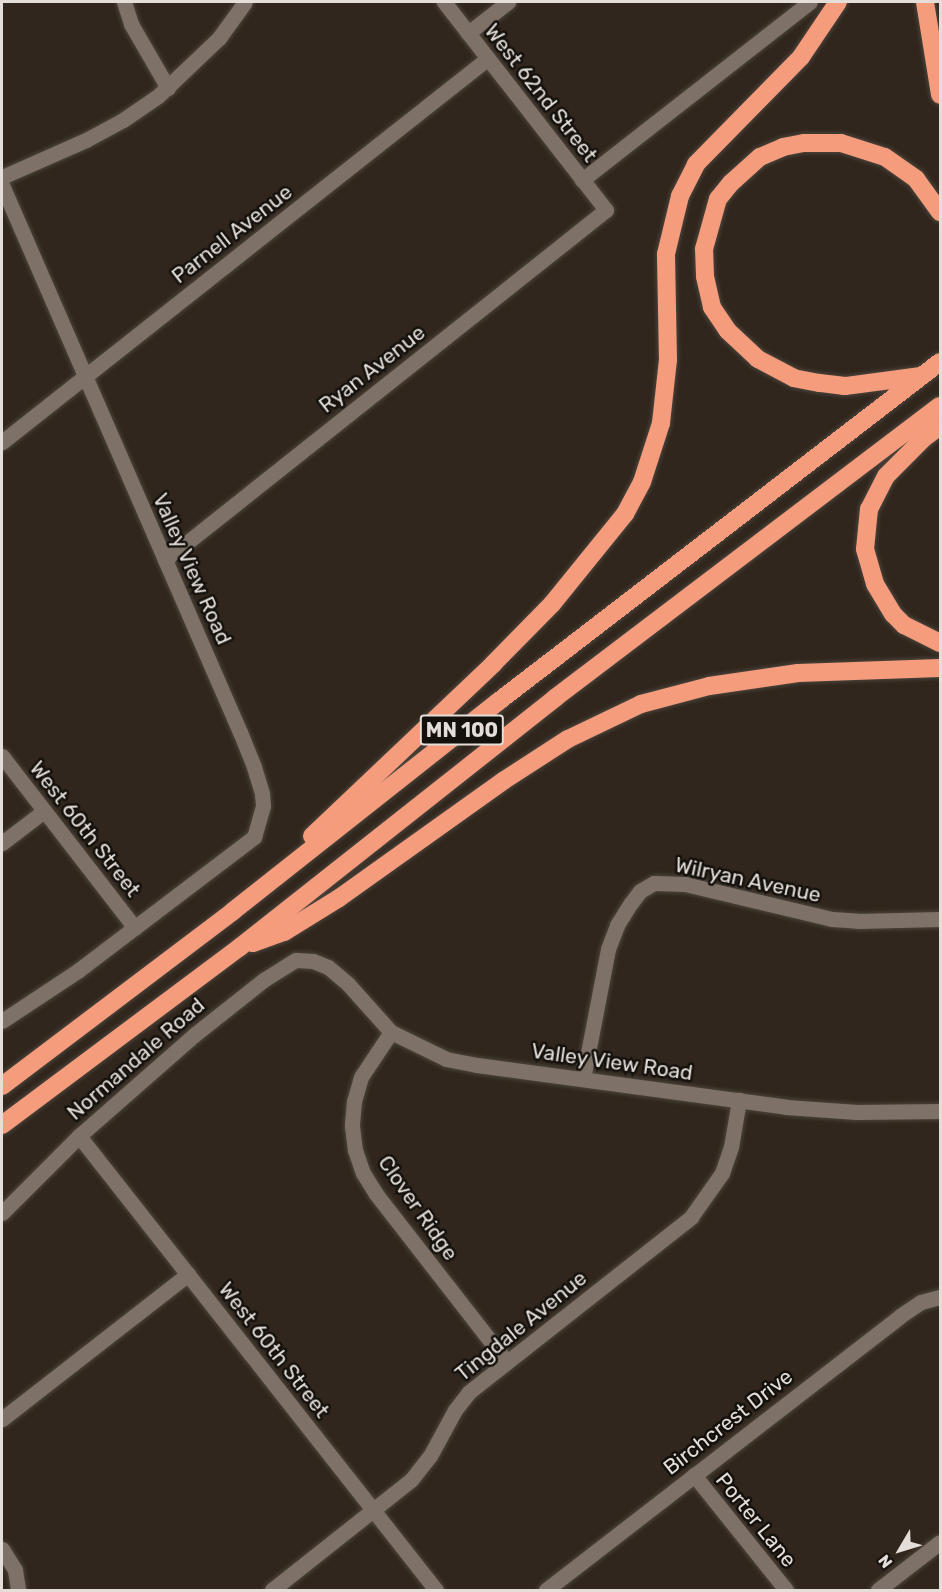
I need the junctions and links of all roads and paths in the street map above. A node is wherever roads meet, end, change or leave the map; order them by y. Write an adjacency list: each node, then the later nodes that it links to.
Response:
1 (124, 2): 10 (street)
2 (245, 2): 10 (street)
3 (444, 2): 8 (street, West 62nd Street)
4 (508, 2): 8 (street)
5 (810, 2): 13 (street)
6 (838, 2): 29 (highway)
7 (925, 2): 11 (highway)
8 (468, 33): 9 (street, West 62nd Street)
9 (488, 58): 13 (street, West 62nd Street); 19 (street, Parnell Avenue)
10 (168, 88): 12 (street)
11 (940, 95)
12 (2, 177)
13 (582, 180): 15 (street, West 62nd Street)
14 (2, 185): 19 (street, Valley View Road)
15 (606, 210): 23 (street, Ryan Avenue)
16 (940, 212): 18 (highway)
17 (940, 362): 18 (highway, MN 100)
18 (923, 376): 29 (highway, MN 100)
19 (84, 377): 22 (street, Parnell Avenue); 23 (street, Valley View Road)
20 (940, 406): 32 (highway, MN 100)
21 (940, 426): 24 (highway)
22 (2, 442)
23 (165, 560): 31 (street, Valley View Road)
24 (940, 642)
25 (940, 669): 32 (highway)
26 (2, 756): 27 (street, West 60th Street)
27 (44, 811): 28 (street); 31 (street, West 60th Street)
28 (2, 843)
29 (233, 911): 37 (highway, MN 100)
30 (940, 919): 36 (street, Wilryan Avenue)
31 (135, 928): 34 (street)
32 (240, 947): 40 (highway, MN 100)
33 (313, 961): 35 (street, Valley View Road); 41 (street, Normandale Road)
34 (2, 1021)
35 (391, 1032): 36 (street, Valley View Road); 45 (street, Clover Ridge)
36 (583, 1079): 38 (street, Valley View Road)
37 (2, 1086)
38 (739, 1100): 39 (street, Valley View Road); 45 (street, Tingdale Avenue)
39 (940, 1111)
40 (2, 1125)
41 (79, 1136): 42 (street, Normandale Road); 43 (street, West 60th Street)
42 (2, 1213)
43 (188, 1274): 46 (street); 48 (street, West 60th Street)
44 (940, 1296): 47 (street, Birchcrest Drive)
45 (507, 1362): 48 (street, Tingdale Avenue)
46 (2, 1419)
47 (694, 1475): 54 (street, Birchcrest Drive); 55 (street, Porter Lane)
48 (374, 1511): 52 (street, Tingdale Avenue); 53 (street, West 60th Street)
49 (940, 1542): 56 (street)
50 (2, 1549): 51 (street)
51 (18, 1590)
52 (272, 1590)
53 (436, 1590)
54 (546, 1590)
55 (786, 1590)
56 (878, 1590)

